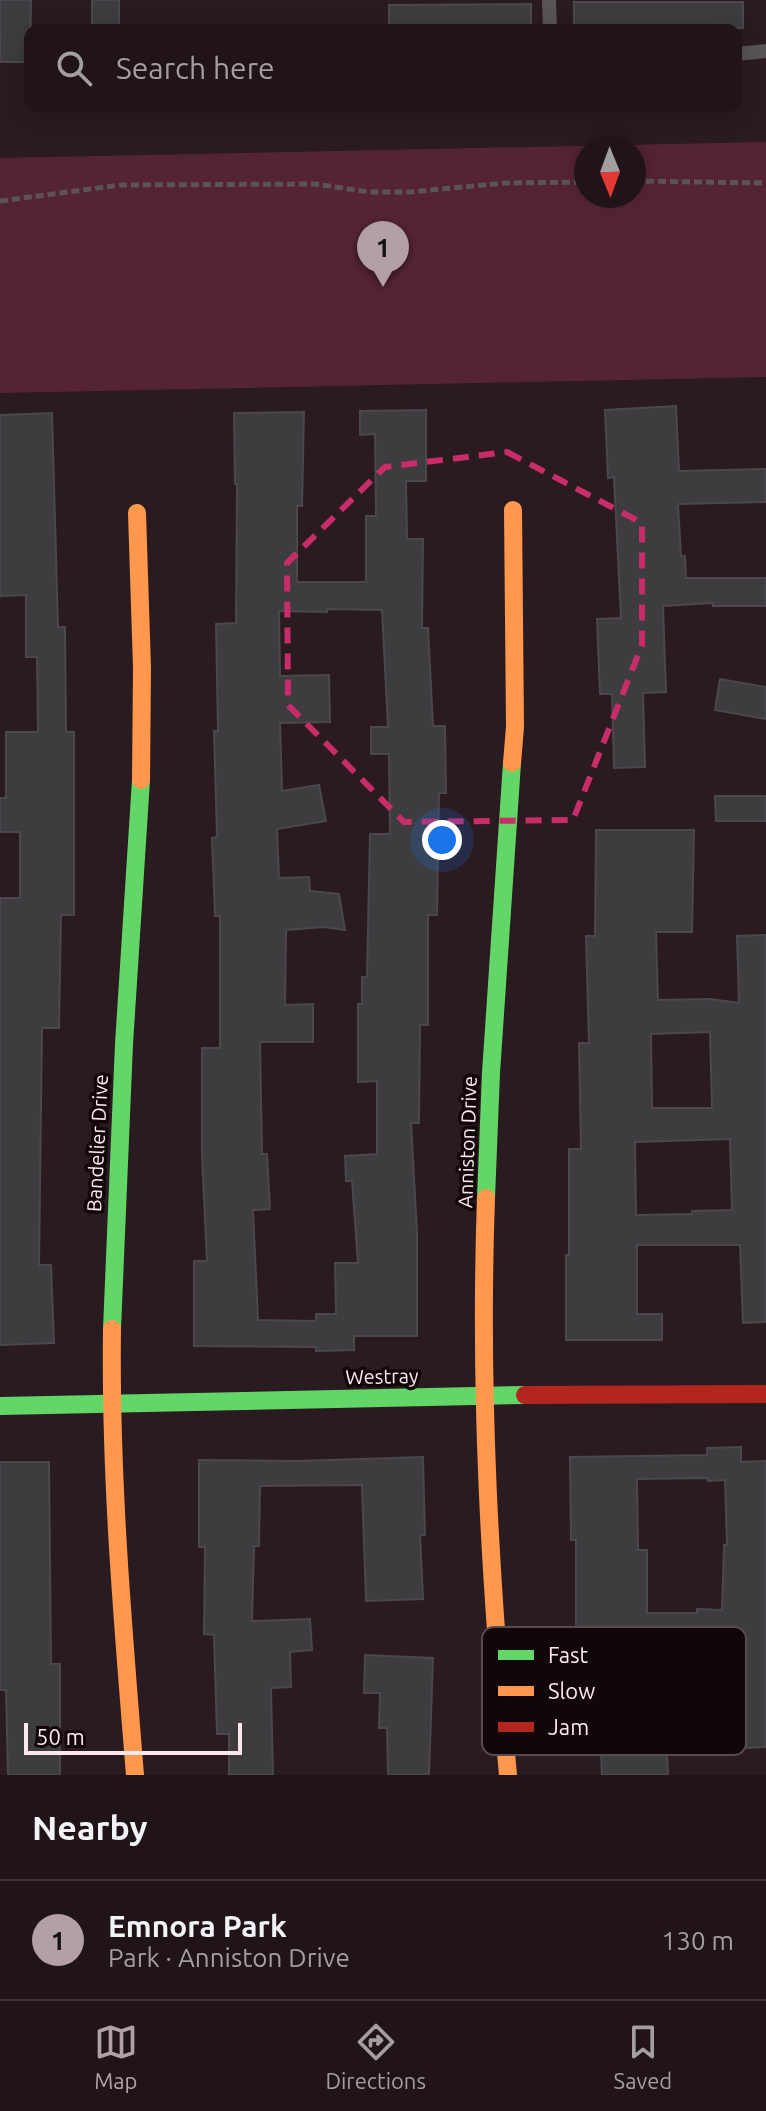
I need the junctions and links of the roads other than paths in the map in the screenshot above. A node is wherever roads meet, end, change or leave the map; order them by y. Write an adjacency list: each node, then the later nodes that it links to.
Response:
1 (549, 0): 2 (lane)
2 (550, 24)
3 (766, 51): 4 (lane)
4 (742, 53)
5 (513, 510): 8 (street, Anniston Drive)
6 (137, 513): 9 (street, Bandelier Drive)
7 (766, 1394): 8 (street, Westray)
8 (483, 1395): 9 (street, Westray); 11 (street, Anniston Drive)
9 (111, 1404): 10 (street, Westray); 13 (street, Bandelier Drive)
10 (0, 1406)
11 (494, 1627)
12 (506, 1755): 14 (street, Anniston Drive)
13 (135, 1775)
14 (508, 1775)

